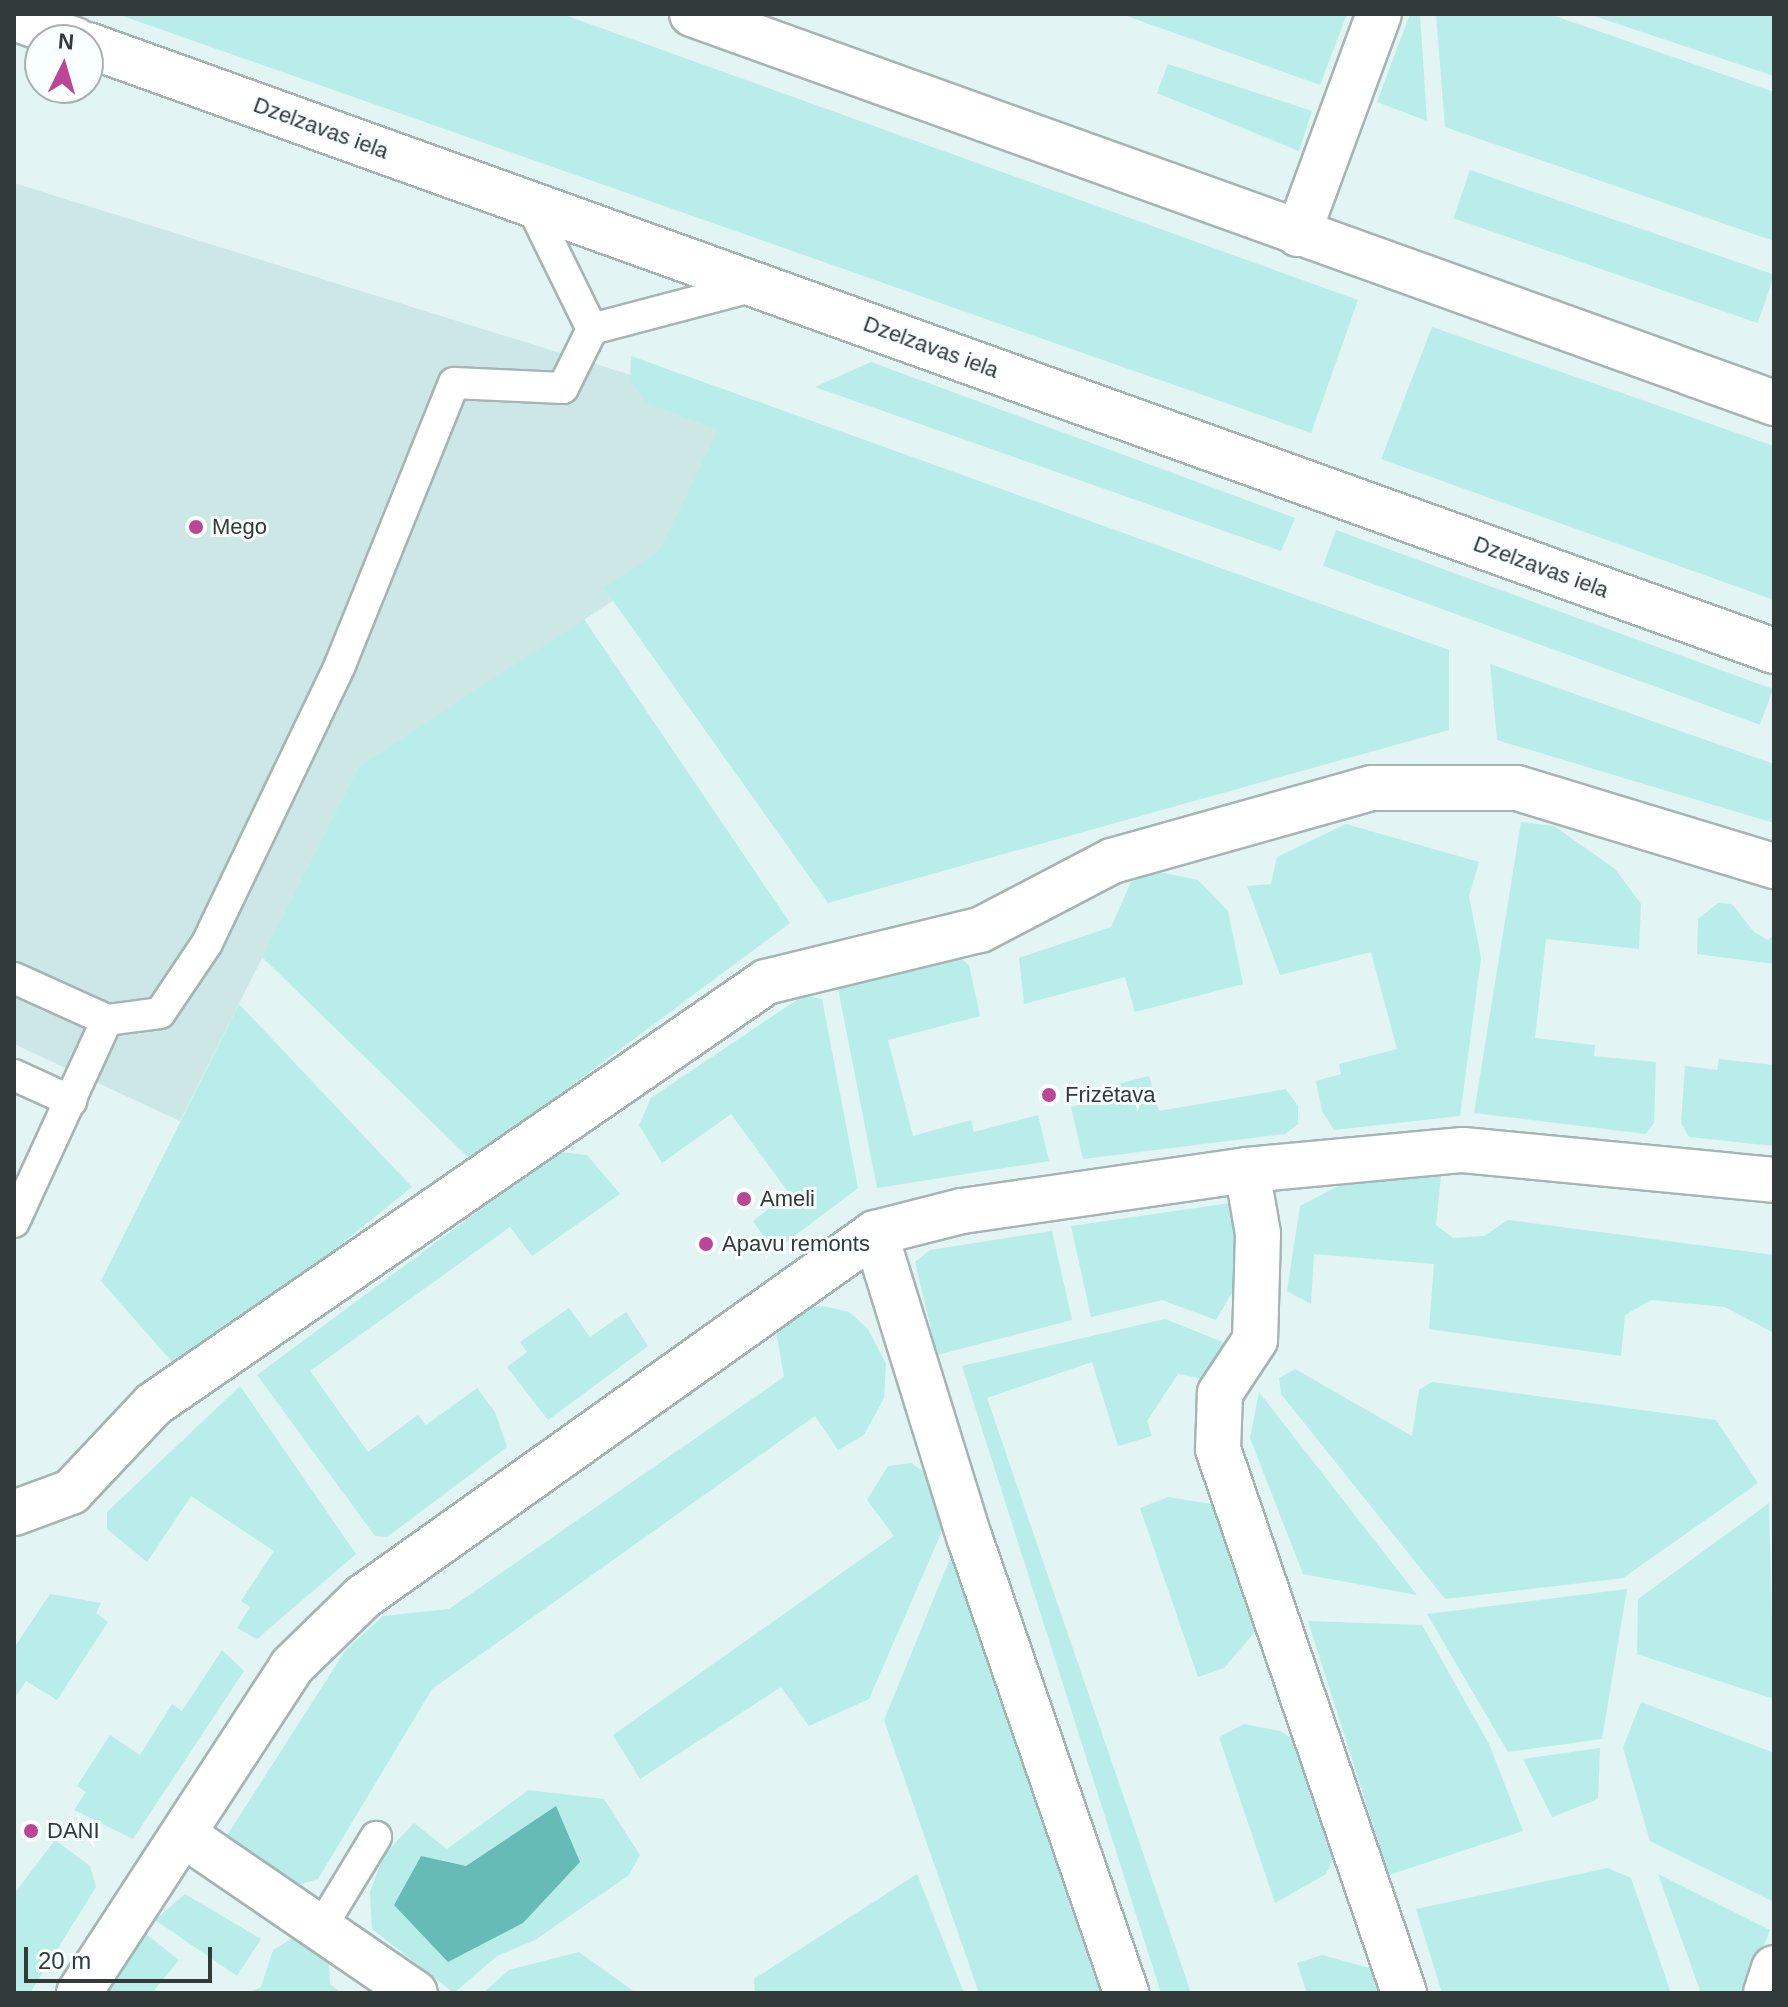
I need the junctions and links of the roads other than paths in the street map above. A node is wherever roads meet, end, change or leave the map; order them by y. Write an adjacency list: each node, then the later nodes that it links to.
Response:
1 (692, 14): 5 (street)
2 (1379, 14): 5 (street)
3 (104, 51): 4 (street, Dzelzavas iela)
4 (530, 203): 6 (street, Dzelzavas iela); 7 (lane)
5 (1298, 234): 8 (street)
6 (761, 285): 7 (lane); 9 (street, Dzelzavas iela)
7 (592, 329): 12 (lane)
8 (1774, 403)
9 (1774, 651)
10 (1774, 866): 19 (street)
11 (14, 978): 12 (lane)
12 (107, 1020): 14 (lane)
13 (14, 1075): 14 (lane)
14 (71, 1101): 17 (lane)
15 (1247, 1170): 16 (street); 18 (street); 27 (street)
16 (1774, 1180)
17 (14, 1222)
18 (875, 1233): 20 (street); 26 (street)
19 (14, 1513)
20 (187, 1837): 22 (street); 25 (street)
21 (376, 1837): 22 (lane)
22 (320, 1929): 24 (street)
23 (1774, 1968): 28 (street)
24 (411, 1992)
25 (79, 1993)
26 (1126, 1993)
27 (1404, 1993)
28 (1766, 1993)

